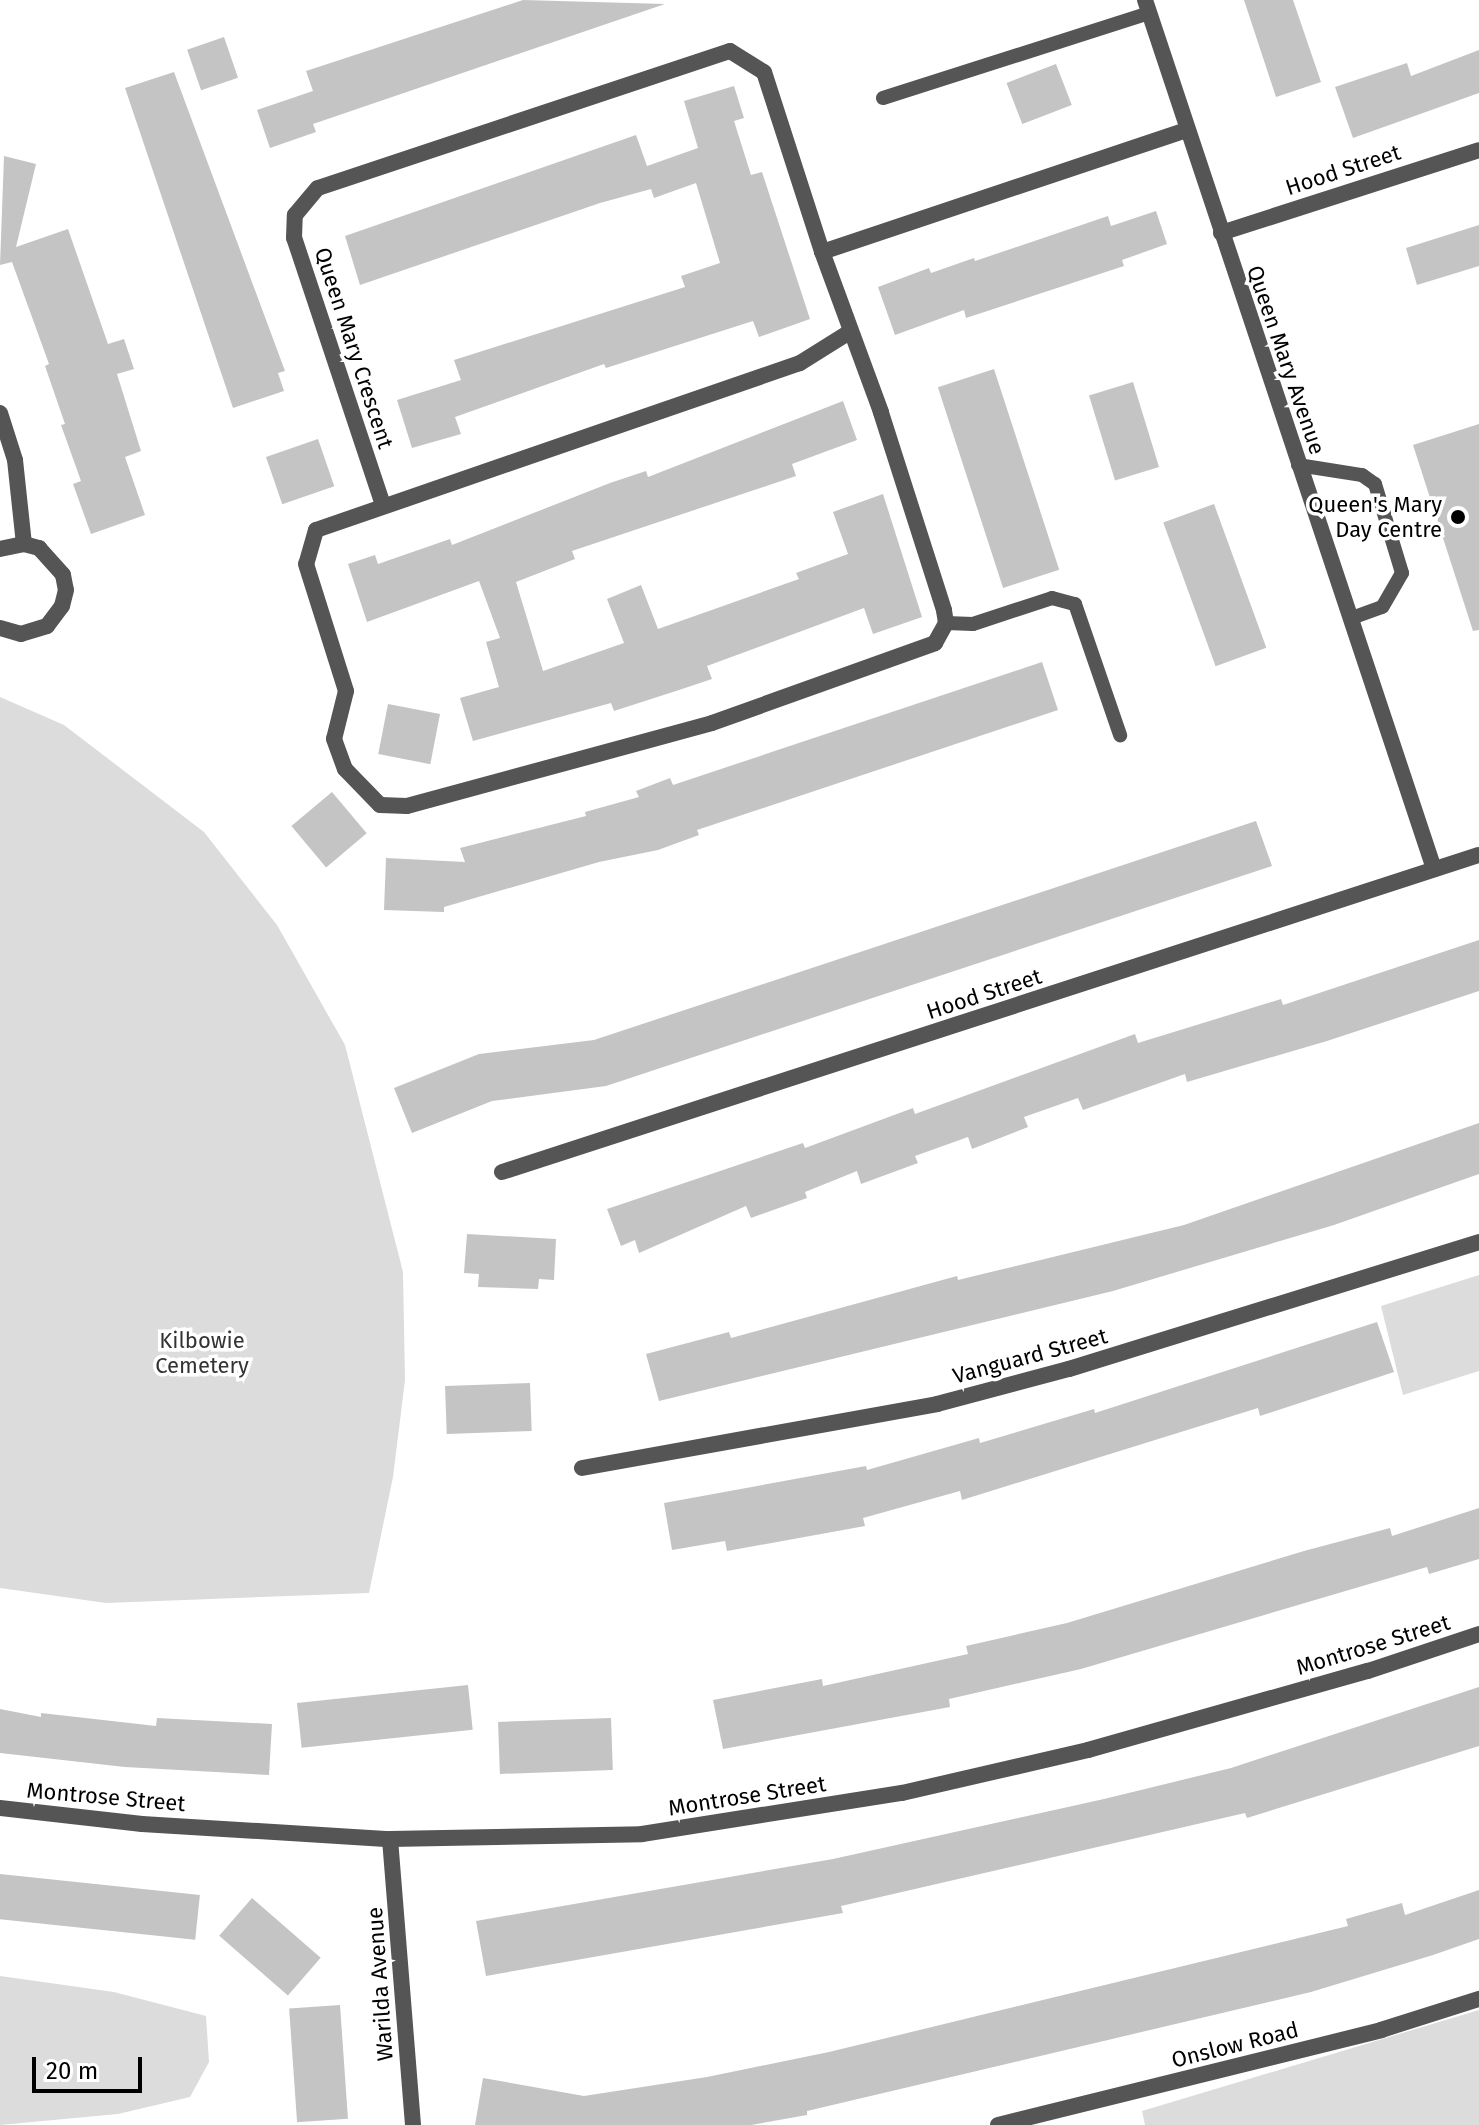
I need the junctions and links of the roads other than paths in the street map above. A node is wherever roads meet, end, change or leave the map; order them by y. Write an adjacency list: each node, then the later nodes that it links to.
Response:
1 (1147, 7): 2 (lane); 3 (street, Queen Mary Avenue)
2 (883, 98)
3 (1186, 130): 5 (street, Queen Mary Avenue); 6 (street)
4 (1479, 150): 5 (street, Hood Street)
5 (1221, 233): 9 (street, Queen Mary Avenue)
6 (822, 252): 7 (street); 10 (street, Queen Mary Crescent)
7 (848, 333): 10 (street); 14 (street)
8 (0, 413): 11 (street)
9 (1298, 465): 13 (street, Queen Mary Avenue); 13 (lane)
10 (383, 505): 14 (street)
11 (24, 544): 12 (street); 15 (street)
12 (0, 549)
13 (1351, 618): 18 (street, Queen Mary Avenue)
14 (946, 623): 16 (lane)
15 (0, 628)
16 (1120, 735)
17 (1479, 855): 18 (street, Hood Street)
18 (1434, 869): 19 (street, Hood Street)
19 (502, 1172)
20 (1479, 1242): 21 (street, Vanguard Street)
21 (582, 1468)
22 (1479, 1634): 24 (street, Montrose Street)
23 (0, 1808): 24 (street, Montrose Street)
24 (390, 1839): 26 (street, Warilda Avenue)
25 (1479, 1999): 27 (street, Onslow Road)
26 (413, 2125)
27 (998, 2125)

